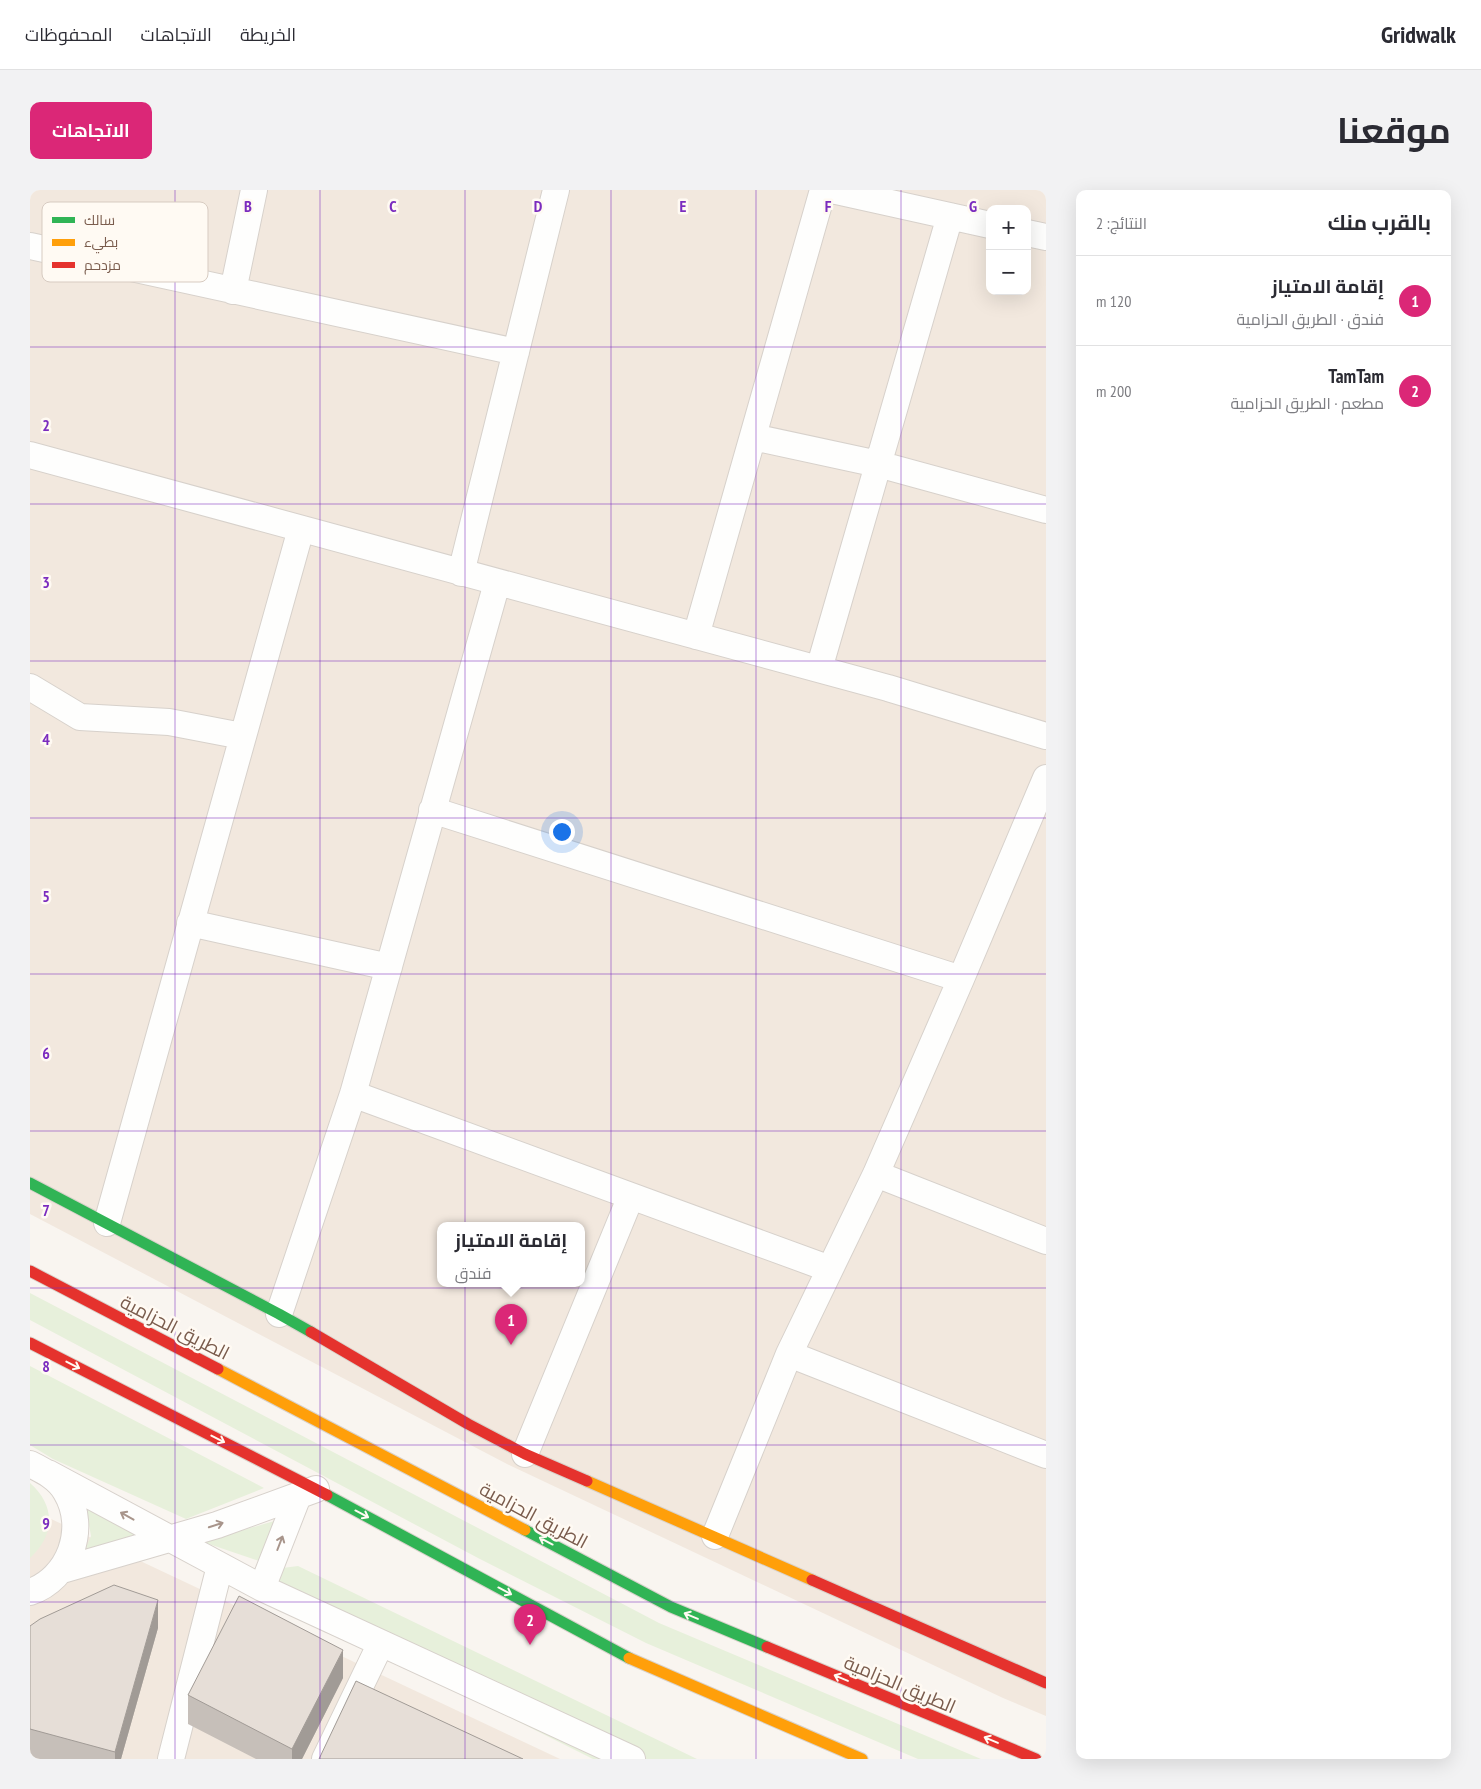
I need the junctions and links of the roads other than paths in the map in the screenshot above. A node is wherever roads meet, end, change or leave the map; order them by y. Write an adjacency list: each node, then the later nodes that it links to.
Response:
1 (254, 190): 10 (street)
2 (556, 190): 11 (street)
3 (823, 190): 12 (street)
4 (832, 190): 5 (street)
5 (950, 216): 6 (street); 14 (street)
6 (986, 224)
7 (1031, 234): 8 (street)
8 (1046, 237)
9 (192, 282): 10 (street)
10 (233, 291): 11 (street)
11 (516, 352): 17 (street)
12 (753, 437): 14 (street); 19 (street)
13 (30, 456): 16 (street)
14 (878, 464): 15 (street); 20 (street)
15 (1046, 510)
16 (301, 530): 17 (street); 22 (street)
17 (461, 573): 18 (street)
18 (498, 583): 19 (street); 25 (street)
19 (696, 636): 20 (street)
20 (819, 670): 23 (street)
21 (30, 686): 22 (street)
22 (242, 736): 26 (street)
23 (1046, 736)
24 (1046, 778): 28 (street)
25 (432, 810): 27 (street); 28 (street)
26 (190, 923): 27 (street); 33 (street)
27 (389, 966): 29 (street)
28 (961, 979): 30 (street)
29 (353, 1094): 32 (street); 37 (street)
30 (876, 1174): 34 (street); 35 (street)
31 (30, 1183): 33 (main road)
32 (631, 1196): 35 (street); 40 (street)
33 (107, 1223): 37 (main road)
34 (1046, 1241)
35 (830, 1269): 39 (street)
36 (30, 1271): 56 (main road, الطريق الحزامية, one-way to 36)
37 (279, 1314): 40 (main road)
38 (30, 1343): 43 (main road, one-way to 43)
39 (789, 1354): 41 (street); 44 (street)
40 (525, 1454): 44 (main road)
41 (1046, 1455)
42 (39, 1468): 45 (street, one-way to 42); 47 (street)
43 (307, 1493): 45 (street, one-way to 43); 48 (street, one-way to 43); 55 (main road, one-way to 55)
44 (714, 1536): 51 (main road)
45 (169, 1539): 46 (street); 47 (street)
46 (220, 1566): 48 (street); 52 (street)
47 (62, 1570): 49 (street)
48 (262, 1588): 50 (street)
49 (30, 1592)
50 (381, 1643): 53 (street); 54 (street)
51 (1046, 1683)
52 (171, 1759)
53 (325, 1759)
54 (632, 1759)
55 (862, 1759)
56 (1036, 1759)

